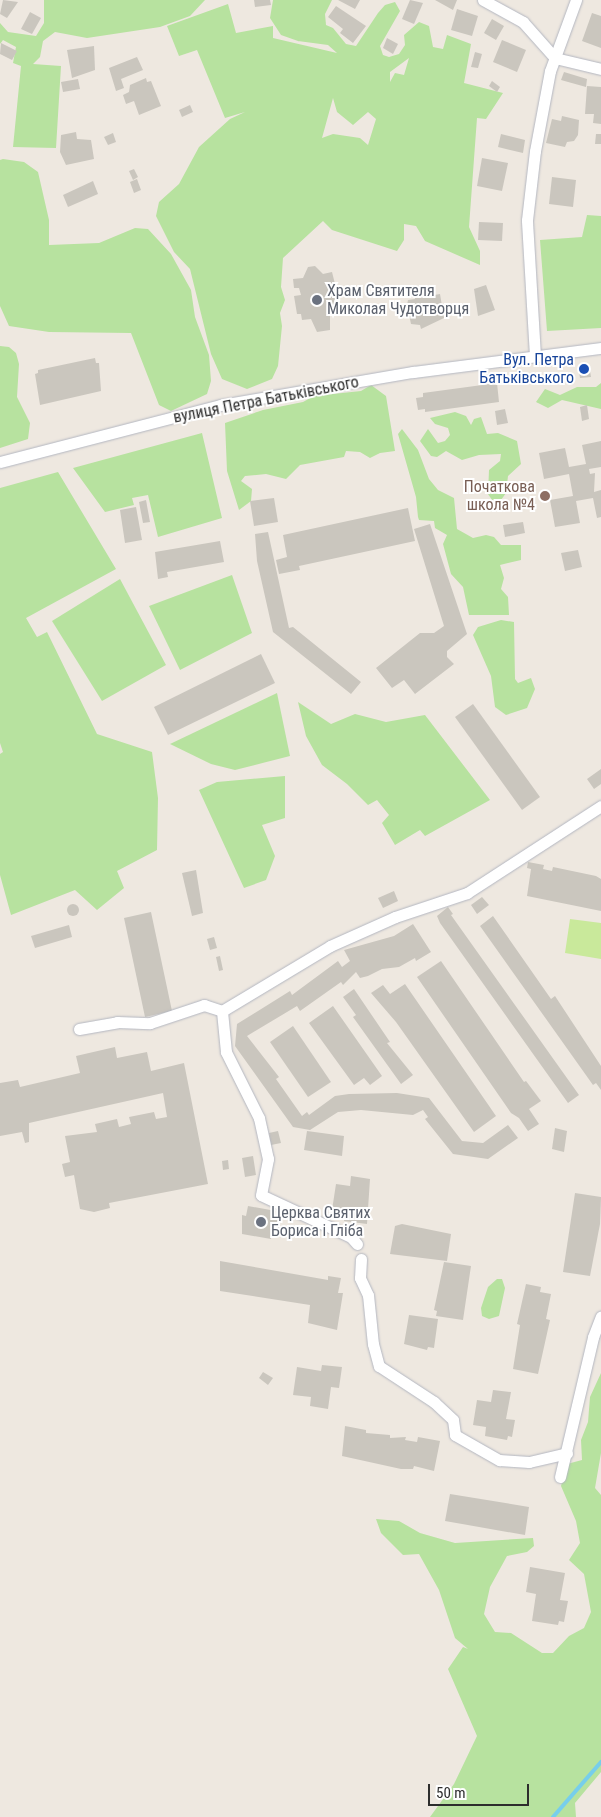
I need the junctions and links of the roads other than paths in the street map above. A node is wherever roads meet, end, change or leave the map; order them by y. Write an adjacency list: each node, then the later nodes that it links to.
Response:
1 (484, 0): 3 (street)
2 (576, 0): 3 (street)
3 (555, 58): 4 (street); 6 (street)
4 (601, 70)
5 (601, 348): 6 (street, вулиця Петра Батьківського)
6 (535, 356): 7 (street, вулиця Петра Батьківського)
7 (0, 462)
8 (601, 806): 9 (street)
9 (222, 1011): 10 (street); 11 (street)
10 (79, 1029)
11 (357, 1244)
12 (361, 1259): 14 (street)
13 (601, 1316): 14 (street)
14 (567, 1452): 15 (street)
15 (560, 1477)

